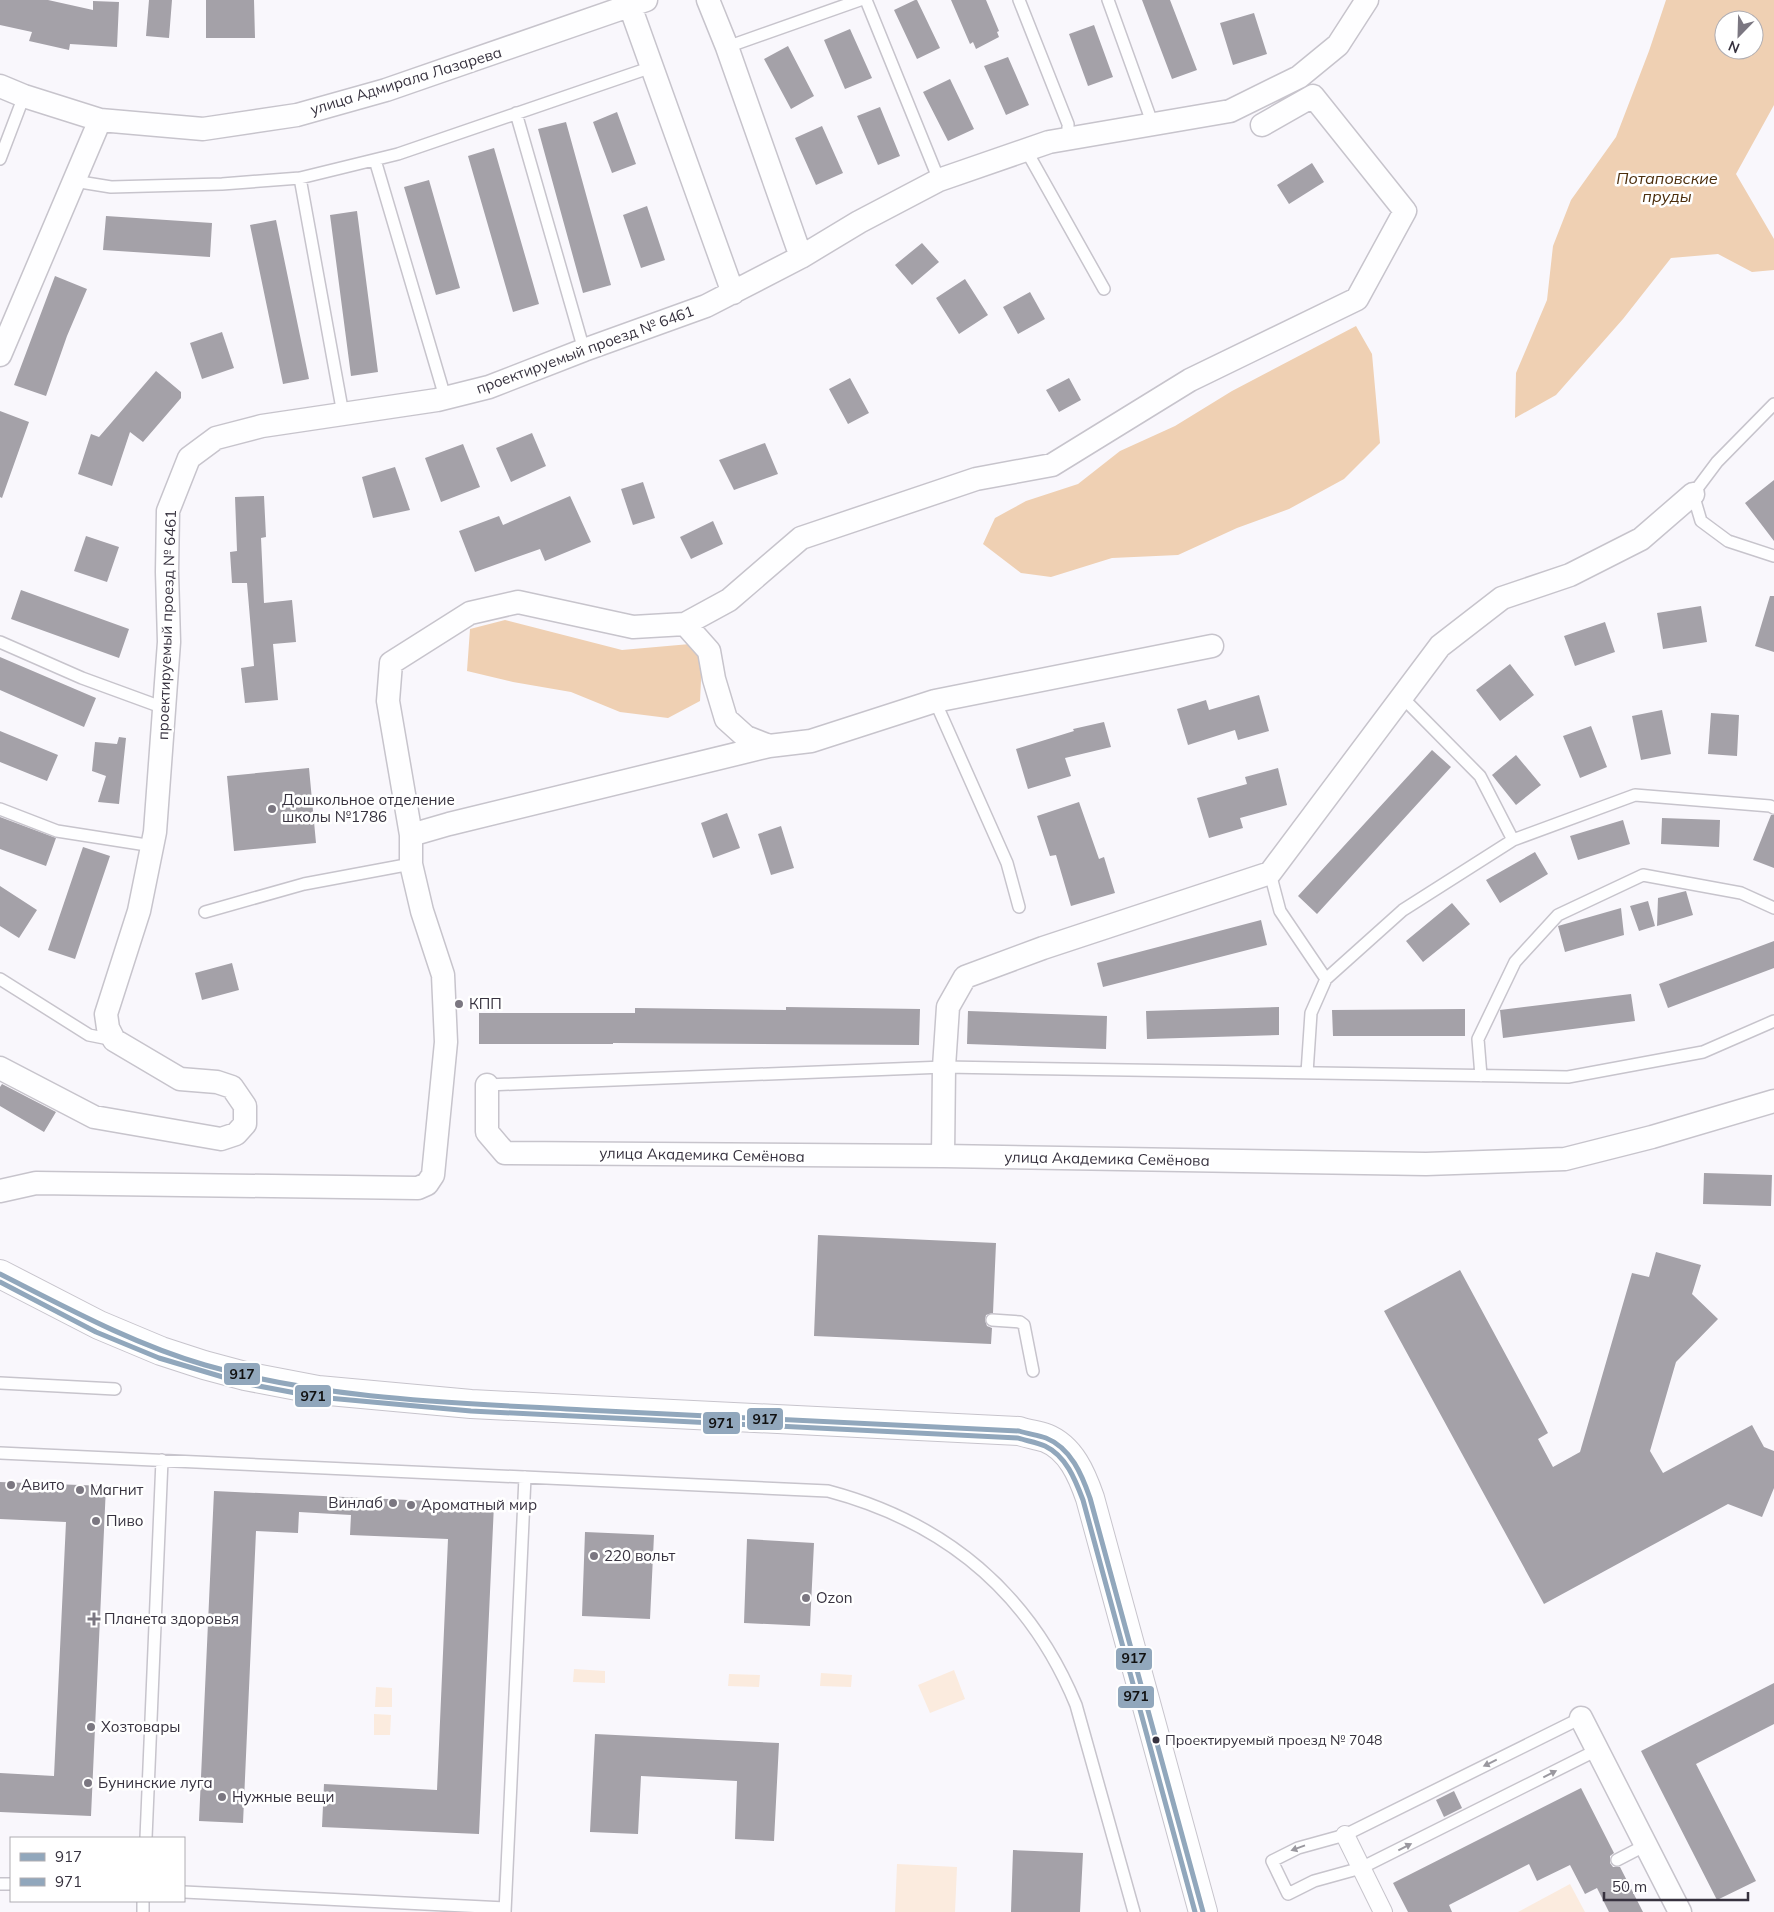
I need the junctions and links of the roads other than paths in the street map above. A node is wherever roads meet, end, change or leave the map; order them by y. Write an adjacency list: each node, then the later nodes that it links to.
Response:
1 (708, 0): 8 (street)
2 (860, 0): 8 (lane)
3 (866, 0): 21 (lane)
4 (1019, 0): 16 (lane)
5 (1108, 0): 14 (lane)
6 (1367, 0): 14 (street, проектируемый проезд № 6461)
7 (627, 4): 9 (street); 13 (street, улица Адмирала Лазарева)
8 (726, 47): 23 (street)
9 (652, 67): 12 (lane); 25 (street)
10 (0, 86): 11 (street, улица Адмирала Лазарева)
11 (24, 96): 13 (street, улица Адмирала Лазарева); 18 (lane)
12 (516, 113): 19 (lane); 26 (lane)
13 (100, 120): 22 (street)
14 (1153, 125): 16 (street, проектируемый проезд № 6461)
15 (1262, 125): 33 (street)
16 (1068, 139): 17 (street, проектируемый проезд № 6461)
17 (1026, 150): 21 (street, проектируемый проезд № 6461); 24 (lane)
18 (0, 159)
19 (375, 160): 20 (lane); 28 (lane)
20 (300, 178): 22 (lane); 30 (lane)
21 (939, 180): 23 (street, проектируемый проезд № 6461)
22 (74, 181): 27 (street)
23 (801, 257): 25 (street, проектируемый проезд № 6461)
24 (1104, 289)
25 (734, 293): 26 (street, проектируемый проезд № 6461)
26 (584, 350): 28 (street, проектируемый проезд № 6461)
27 (0, 355)
28 (445, 397): 30 (street, проектируемый проезд № 6461)
29 (1774, 404): 31 (lane)
30 (343, 414): 38 (street, проектируемый проезд № 6461)
31 (1693, 494): 32 (lane); 36 (street)
32 (1774, 556)
33 (685, 624): 39 (street); 42 (street)
34 (0, 642): 38 (lane)
35 (1212, 646): 37 (street)
36 (1402, 697): 43 (lane); 46 (street)
37 (935, 700): 39 (street); 47 (lane)
38 (164, 708): 44 (street, проектируемый проезд № 6461)
39 (769, 746): 42 (street)
40 (1774, 808): 43 (lane)
41 (0, 809): 44 (lane)
42 (411, 835): 45 (street)
43 (1514, 840): 51 (lane)
44 (152, 846): 53 (street, проектируемый проезд № 6461)
45 (411, 864): 49 (lane); 61 (street)
46 (1270, 873): 51 (lane); 54 (street)
47 (1019, 907)
48 (1774, 908): 57 (lane)
49 (205, 912)
50 (0, 979): 53 (lane)
51 (1326, 979): 56 (lane)
52 (1774, 1021): 57 (lane)
53 (111, 1034): 55 (street)
54 (944, 1067): 56 (lane); 58 (lane); 60 (street)
55 (0, 1068)
56 (1307, 1073): 57 (lane)
57 (1481, 1076)
58 (487, 1085): 60 (street, улица Академика Семёнова)
59 (1774, 1101): 60 (street, улица Академика Семёнова)
60 (943, 1156)
61 (0, 1191)
62 (0, 1274): 80 (main road)
63 (992, 1320): 64 (lane)
64 (1033, 1371)
65 (0, 1384): 66 (lane)
66 (116, 1389)
67 (0, 1452): 68 (lane)
68 (162, 1460): 69 (lane); 73 (lane)
69 (525, 1477): 78 (lane); 79 (lane)
70 (1581, 1718): 71 (street); 72 (lane, one-way to 72)
71 (1597, 1750): 74 (street); 76 (lane, one-way to 71)
72 (1345, 1835): 76 (street); 76 (lane, one-way to 76)
73 (146, 1837)
74 (1646, 1845): 75 (lane); 82 (street)
75 (1617, 1860)
76 (1361, 1868): 81 (street)
77 (185, 1892): 78 (lane)
78 (505, 1910)
79 (1134, 1912)
80 (1203, 1912)
81 (1383, 1912)
82 (1680, 1912)

